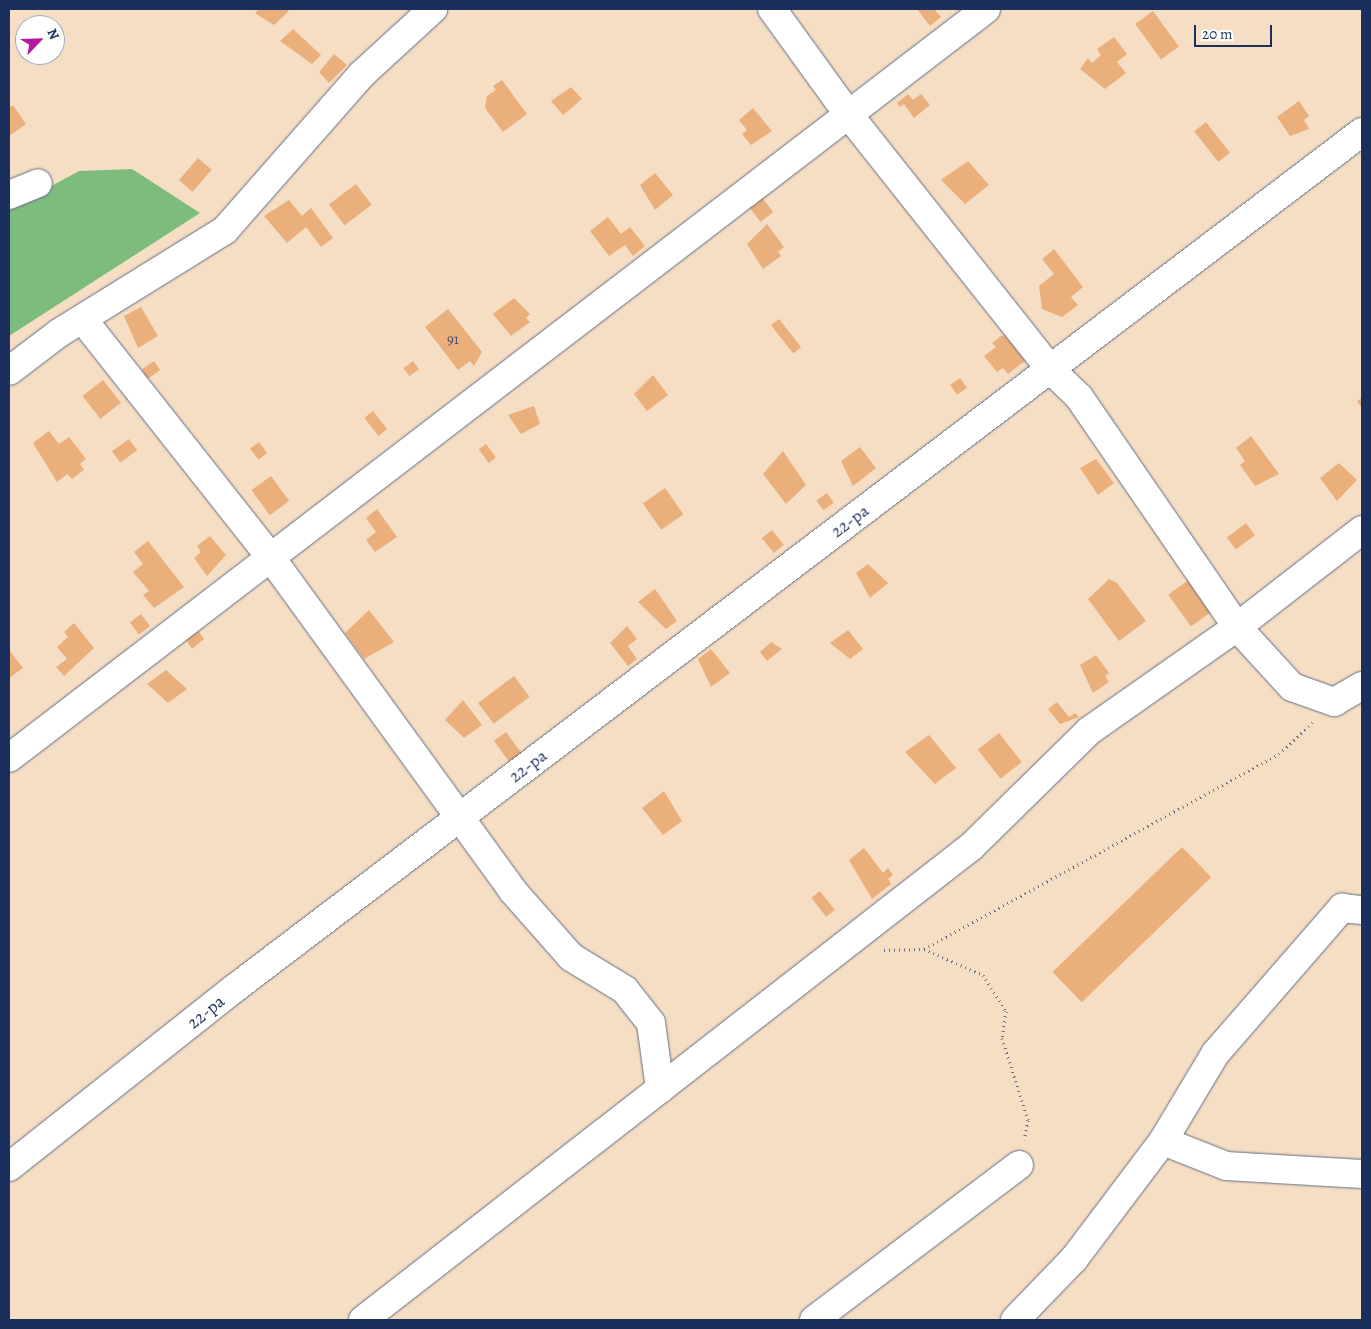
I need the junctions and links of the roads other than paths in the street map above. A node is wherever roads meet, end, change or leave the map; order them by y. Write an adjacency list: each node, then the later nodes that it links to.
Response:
1 (432, 9): 8 (street)
2 (772, 9): 4 (street)
3 (986, 9): 4 (street)
4 (848, 114): 9 (street); 12 (street)
5 (1362, 132): 9 (street, 22-ра)
6 (38, 183): 7 (street)
7 (9, 195)
8 (84, 321): 10 (street); 12 (street)
9 (1050, 369): 13 (street); 16 (street, 22-ра)
10 (9, 372)
11 (1362, 530): 13 (street)
12 (269, 556): 15 (street); 16 (street)
13 (1237, 627): 14 (street); 18 (street)
14 (1362, 686)
15 (9, 758)
16 (460, 818): 18 (street); 21 (street, 22-ра)
17 (1362, 910): 19 (street)
18 (660, 1089): 23 (street)
19 (1163, 1141): 22 (street); 25 (street)
20 (1019, 1165): 24 (street)
21 (9, 1167)
22 (1362, 1174)
23 (363, 1320)
24 (814, 1320)
25 (1015, 1320)

